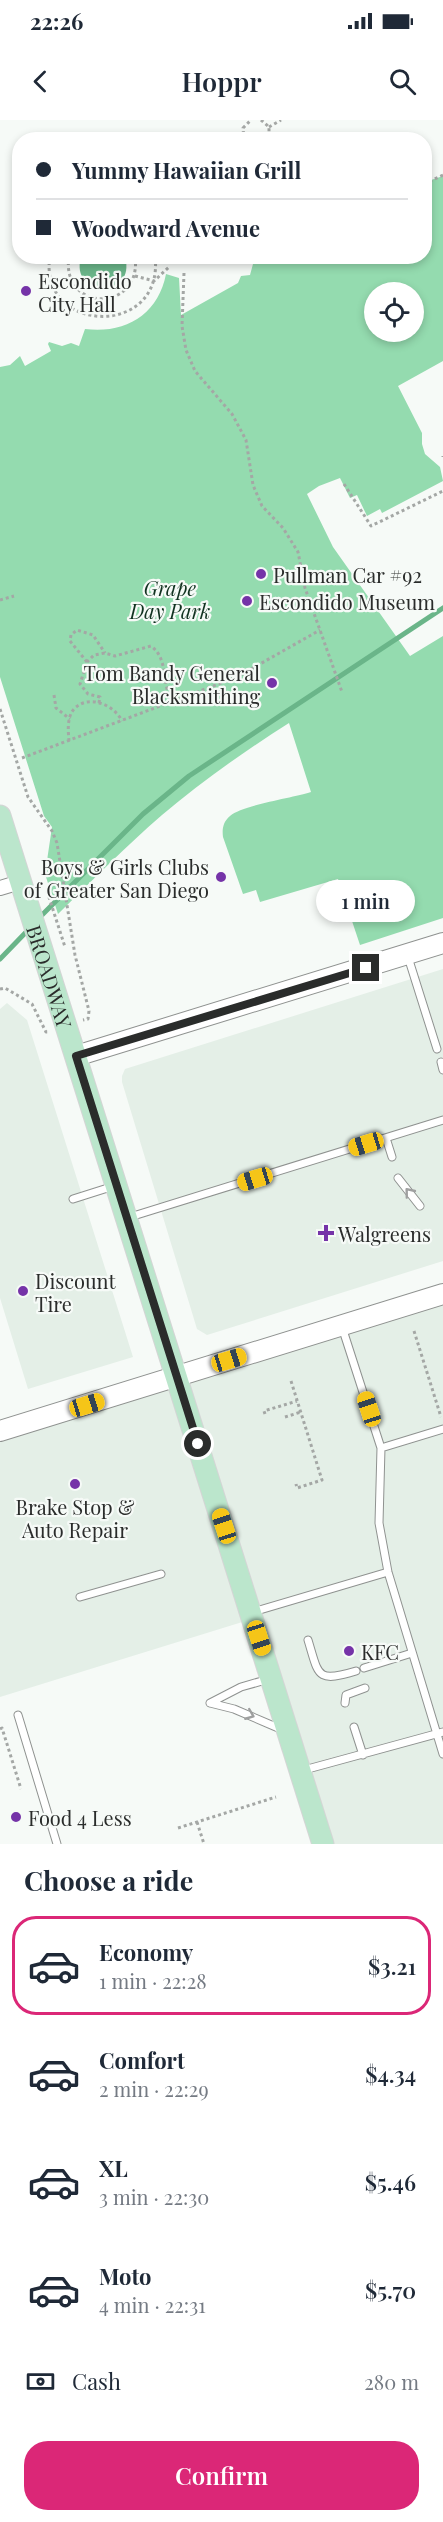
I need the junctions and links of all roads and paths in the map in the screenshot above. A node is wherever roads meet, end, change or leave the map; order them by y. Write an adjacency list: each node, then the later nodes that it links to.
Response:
1 (261, 120): 3 (path)
2 (281, 120): 3 (path)
3 (269, 127): 4 (path)
4 (269, 132)
5 (50, 264): 12 (path)
6 (68, 264): 11 (path)
7 (135, 264): 11 (path)
8 (155, 264): 12 (path)
9 (169, 267): 12 (path)
10 (184, 273): 17 (path)
11 (135, 276): 12 (path)
12 (154, 281)
13 (344, 484): 14 (path)
14 (443, 491)
15 (14, 596): 16 (path)
16 (0, 600)
17 (320, 630): 20 (path); 22 (path)
18 (105, 654): 19 (path); 19 (path); 22 (path)
19 (87, 662): 23 (path)
20 (342, 692)
21 (54, 695): 25 (path)
22 (171, 702): 26 (path)
23 (99, 703): 25 (path); 26 (path)
24 (0, 709): 37 (path)
25 (70, 719): 27 (path)
26 (122, 721): 27 (path)
27 (69, 741): 28 (path)
28 (22, 758)
29 (0, 816): 30 (main road, BROADWAY)
30 (20, 882): 31 (street); 40 (main road, BROADWAY)
31 (0, 888)
32 (47, 891): 34 (path)
33 (443, 943): 35 (main road)
34 (65, 947)
35 (408, 955): 39 (lane); 40 (main road)
36 (0, 989): 38 (path)
37 (88, 1019)
38 (45, 1032)
39 (437, 1049)
40 (76, 1056): 45 (main road, BROADWAY)
41 (443, 1120): 42 (lane)
42 (386, 1138): 43 (lane); 48 (lane)
43 (392, 1157)
44 (398, 1178): 47 (lane, one-way to 44)
45 (116, 1185): 46 (lane); 48 (main road, BROADWAY)
46 (73, 1199)
47 (420, 1206)
48 (127, 1218): 52 (main road, BROADWAY)
49 (443, 1294): 50 (main road)
50 (341, 1325): 52 (main road); 61 (lane)
51 (414, 1331): 58 (path)
52 (176, 1377): 60 (main road); 66 (main road, BROADWAY)
53 (291, 1381): 54 (path)
54 (297, 1401): 55 (path); 56 (path)
55 (301, 1412): 57 (path); 62 (path)
56 (265, 1414)
57 (285, 1417)
58 (441, 1417)
59 (443, 1429): 61 (lane)
60 (0, 1431)
61 (381, 1448): 63 (lane)
62 (296, 1484)
63 (388, 1572): 66 (lane); 68 (lane)
64 (161, 1574): 65 (lane)
65 (80, 1597)
66 (251, 1613): 71 (main road, BROADWAY)
67 (308, 1640): 70 (lane)
68 (412, 1653): 69 (lane); 78 (lane)
69 (364, 1668)
70 (356, 1671)
71 (271, 1678): 77 (main road, BROADWAY); 77 (lane, one-way to 77)
72 (365, 1688): 73 (lane)
73 (345, 1703)
74 (18, 1715): 86 (lane)
75 (354, 1726): 80 (lane)
76 (0, 1729): 82 (path)
77 (288, 1732): 81 (main road, BROADWAY)
78 (440, 1733): 79 (lane); 80 (lane)
79 (443, 1754)
80 (363, 1755): 81 (lane)
81 (300, 1771): 88 (main road, BROADWAY)
82 (21, 1788)
83 (276, 1797): 84 (path)
84 (197, 1822): 85 (path); 87 (path)
85 (178, 1828)
86 (57, 1844)
87 (204, 1844)
88 (323, 1844)

